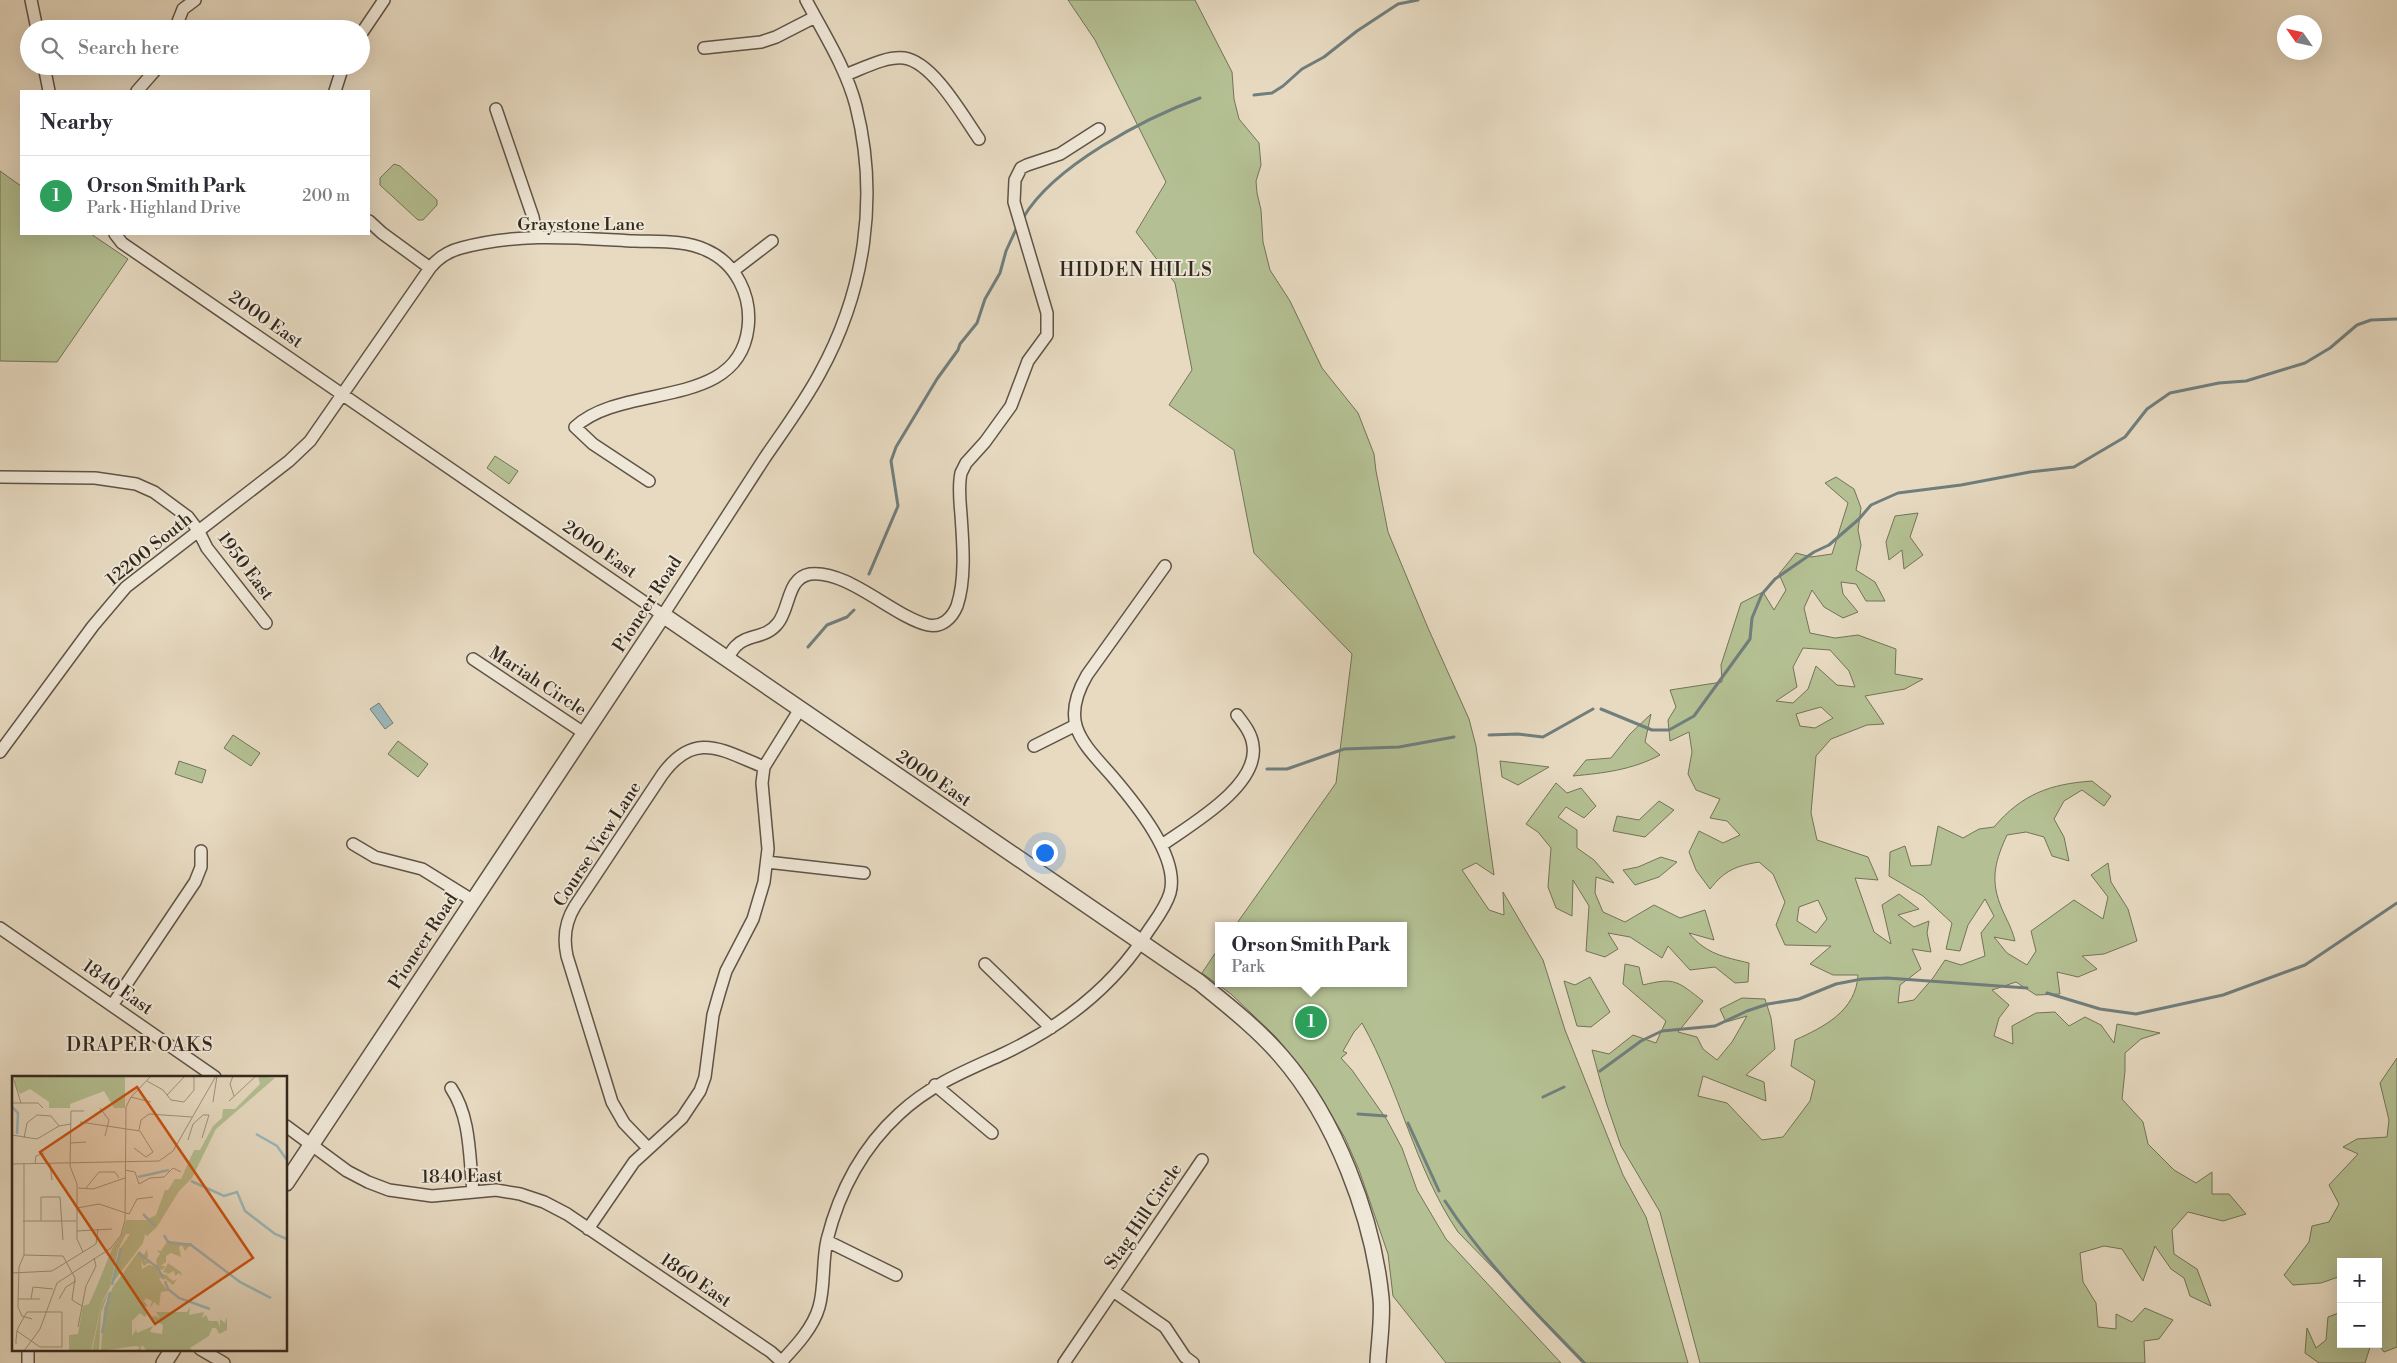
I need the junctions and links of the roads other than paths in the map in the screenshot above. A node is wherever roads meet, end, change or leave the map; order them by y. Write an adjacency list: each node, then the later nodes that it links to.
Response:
1 (31, 0): 6 (street)
2 (195, 0): 7 (street)
3 (384, 0): 8 (street)
4 (806, 0): 5 (street, Pioneer Road)
5 (815, 17): 9 (street); 13 (street, Pioneer Road)
6 (34, 20)
7 (179, 20)
8 (370, 21)
9 (704, 48)
10 (46, 75): 14 (street)
11 (151, 75): 15 (street)
12 (340, 75): 16 (street)
13 (845, 75): 19 (street); 31 (street, Pioneer Road)
14 (49, 90)
15 (138, 90)
16 (335, 90)
17 (496, 109): 22 (street)
18 (1099, 129): 33 (street)
19 (979, 139)
20 (370, 221): 24 (street)
21 (116, 235): 26 (street, 2000 East)
22 (536, 237): 24 (street, Graystone Lane); 25 (street, Graystone Lane)
23 (772, 241): 25 (street)
24 (430, 268): 26 (street, Graystone Lane)
25 (734, 271): 28 (street)
26 (344, 395): 29 (street, 12200 South); 31 (street, 2000 East)
27 (0, 477): 29 (street, 1950 East)
28 (649, 481)
29 (198, 530): 32 (street, 1950 East); 40 (street, 12200 South)
30 (1165, 566): 37 (street)
31 (663, 615): 33 (street, 2000 East); 38 (street, Pioneer Road)
32 (266, 622)
33 (728, 658): 35 (street, 2000 East)
34 (473, 659): 38 (street, Mariah Circle)
35 (800, 709): 41 (street); 49 (street, 2000 East)
36 (1237, 715): 43 (street)
37 (1076, 725): 39 (street); 43 (street)
38 (584, 733): 47 (street, Pioneer Road)
39 (1034, 746)
40 (0, 752)
41 (764, 767): 45 (street); 59 (street, Course View Lane)
42 (353, 844): 47 (street)
43 (1162, 845): 49 (street)
44 (201, 851): 51 (street)
45 (767, 862): 46 (street); 59 (street)
46 (864, 873)
47 (472, 900): 58 (street, Pioneer Road)
48 (0, 928): 51 (street, 1840 East)
49 (1141, 942): 52 (street); 76 (street, 2000 East)
50 (985, 964): 52 (street)
51 (113, 1004): 53 (street, 1840 East)
52 (1051, 1028): 54 (street)
53 (214, 1076)
54 (935, 1085): 57 (street); 64 (street)
55 (451, 1088): 62 (street)
56 (288, 1128): 58 (street, 1840 East)
57 (992, 1133)
58 (312, 1146): 61 (street, Pioneer Road); 62 (street, 1840 East)
59 (648, 1148): 63 (street)
60 (1202, 1160): 66 (street, Stag Hill Circle)
61 (288, 1180)
62 (473, 1191): 63 (street, 1840 East)
63 (588, 1229): 70 (street, 1860 East)
64 (827, 1242): 65 (street); 70 (street)
65 (896, 1274)
66 (1113, 1291): 74 (street, Stag Hill Circle); 75 (street)
67 (28, 1350): 71 (street)
68 (172, 1350): 72 (street)
69 (202, 1350): 73 (street)
70 (782, 1362)
71 (28, 1363)
72 (164, 1363)
73 (224, 1363)
74 (1064, 1363)
75 (1193, 1363)
76 (1378, 1363)

